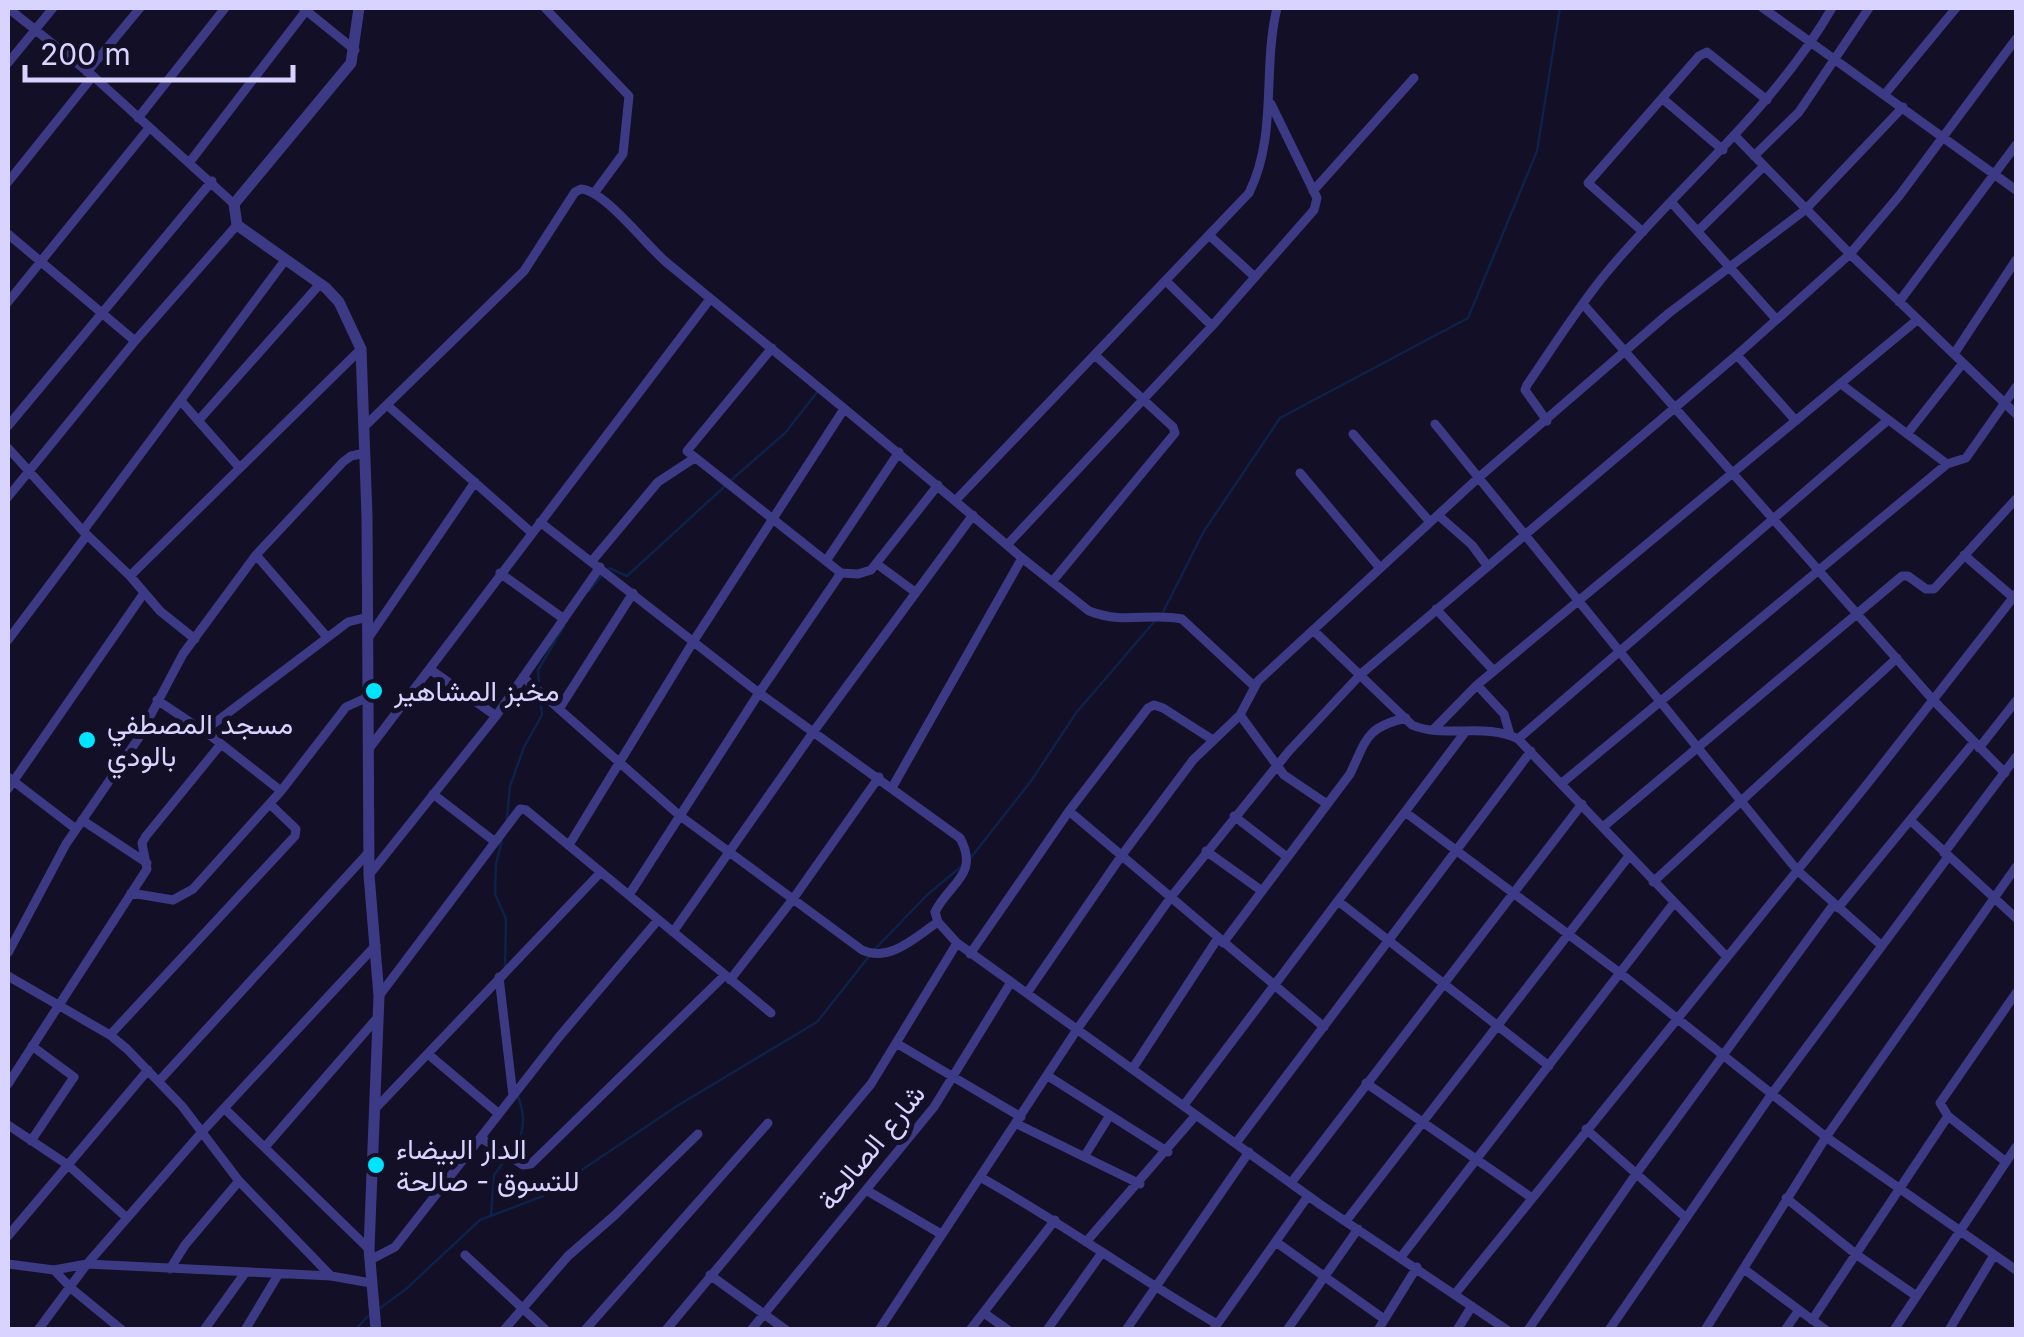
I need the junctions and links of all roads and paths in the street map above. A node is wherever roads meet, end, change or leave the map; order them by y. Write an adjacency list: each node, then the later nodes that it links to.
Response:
1 (8, 8): 13 (street)
2 (53, 8): 13 (street)
3 (140, 8): 19 (street)
4 (224, 8): 26 (street)
5 (306, 8): 16 (street); 33 (street)
6 (360, 8): 16 (street)
7 (545, 8): 40 (street)
8 (1277, 8): 22 (street)
9 (1763, 8): 15 (street)
10 (1832, 8): 15 (street)
11 (1870, 8): 17 (street)
12 (1956, 8): 21 (street)
13 (36, 28): 18 (street); 19 (street)
14 (2016, 39): 29 (street)
15 (1812, 42): 17 (street); 24 (street)
16 (355, 50): 42 (street)
17 (1834, 58): 21 (street); 32 (street)
18 (8, 64)
19 (90, 74): 26 (street); 37 (street)
20 (1414, 78): 39 (street)
21 (1885, 94): 25 (street)
22 (1268, 98): 39 (street); 48 (street)
23 (1663, 99): 24 (street); 31 (street); 46 (street)
24 (1767, 100): 28 (street)
25 (1903, 107): 29 (street); 43 (street)
26 (138, 118): 27 (street)
27 (149, 128): 33 (street); 52 (street)
28 (1736, 137): 31 (street); 32 (street)
29 (1944, 137): 35 (street); 49 (street)
30 (2016, 145): 35 (street)
31 (1723, 150): 41 (street)
32 (1754, 156): 34 (street)
33 (189, 162): 36 (street)
34 (1764, 166): 43 (street); 45 (street)
35 (1995, 174): 38 (street); 59 (street)
36 (212, 181): 42 (street); 61 (street)
37 (8, 182)
38 (2016, 190)
39 (1312, 191): 54 (street)
40 (595, 192): 57 (street); 77 (street)
41 (1672, 203): 45 (street); 46 (street)
42 (234, 204): 44 (street)
43 (1805, 210): 49 (street); 53 (street)
44 (237, 226): 50 (street); 65 (street)
45 (1698, 231): 53 (street)
46 (1643, 232): 60 (street)
47 (8, 234): 52 (street)
48 (1210, 236): 54 (street); 55 (street)
49 (1850, 254): 59 (street); 62 (street)
50 (286, 259): 56 (street); 76 (street)
51 (2016, 260): 70 (street)
52 (42, 262): 58 (street); 61 (street)
53 (1730, 268): 62 (street); 68 (street)
54 (1255, 277): 64 (street)
55 (1166, 282): 64 (street); 71 (street)
56 (320, 284): 67 (street); 84 (street)
57 (710, 299): 66 (street); 110 (street)
58 (8, 302)
59 (1899, 302): 63 (street)
60 (1583, 304): 68 (street); 85 (street)
61 (100, 312): 65 (street); 87 (street)
62 (1776, 319): 69 (street)
63 (1918, 320): 70 (street); 73 (street)
64 (1212, 326): 75 (street)
65 (135, 341): 97 (street)
66 (772, 348): 80 (street); 94 (street)
67 (361, 349): 88 (street); 96 (street)
68 (1625, 352): 79 (street); 85 (street)
69 (1737, 354): 79 (street); 82 (street)
70 (1954, 354): 72 (street)
71 (1095, 355): 75 (street); 105 (street)
72 (1963, 363): 78 (street); 90 (street)
73 (1841, 384): 82 (street); 83 (street)
74 (2016, 387): 78 (street)
75 (1143, 400): 114 (street); 127 (street)
76 (181, 401): 84 (street); 111 (street)
77 (387, 404): 88 (street); 101 (street)
78 (2006, 404): 81 (street); 95 (street)
79 (1675, 407): 99 (street); 113 (street)
80 (844, 409): 92 (street); 109 (street)
81 (2016, 414)
82 (1796, 420): 99 (street)
83 (1888, 420): 90 (street); 108 (street)
84 (198, 421): 96 (street)
85 (1547, 421): 100 (street)
86 (1435, 424): 100 (street)
87 (8, 426)
88 (364, 427): 93 (street)
89 (1354, 434): 107 (street)
90 (1907, 434): 95 (street)
91 (8, 448): 97 (street)
92 (898, 452): 102 (street); 118 (street)
93 (365, 454): 115 (street); 135 (street)
94 (694, 459): 109 (street); 119 (street)
95 (1947, 464): 123 (street)
96 (238, 466): 126 (street)
97 (29, 471): 103 (street); 111 (street)
98 (1300, 473): 122 (street)
99 (1734, 474): 108 (street); 132 (street)
100 (1477, 479): 107 (street); 113 (street)
101 (475, 482): 112 (street); 140 (street)
102 (938, 485): 105 (street); 120 (street)
103 (8, 497)
104 (2016, 499): 116 (street)
105 (956, 500): 106 (street)
106 (972, 515): 114 (street); 129 (street)
107 (1434, 518): 121 (street); 122 (street)
108 (1775, 520): 123 (street); 143 (street)
109 (774, 521): 118 (street); 142 (street)
110 (540, 522): 112 (street); 119 (street)
111 (85, 533): 126 (street); 141 (street)
112 (532, 533): 125 (street)
113 (1522, 534): 121 (street); 132 (street)
114 (1007, 545): 117 (street)
115 (256, 555): 138 (street); 139 (street)
116 (1964, 555): 131 (street); 134 (street)
117 (1022, 558): 127 (street); 181 (street)
118 (826, 561): 124 (street)
119 (596, 564): 128 (street); 136 (street)
120 (877, 564): 124 (street); 129 (street)
121 (1486, 564): 133 (street)
122 (1380, 568): 137 (street)
123 (1818, 569): 134 (street); 155 (street)
124 (841, 572): 151 (street)
125 (500, 573): 136 (street); 145 (street)
126 (130, 576): 130 (street)
127 (1052, 582): 149 (street)
128 (633, 592): 142 (street); 157 (street)
129 (915, 592): 166 (street)
130 (144, 593): 139 (street); 179 (street)
131 (2015, 597): 154 (street)
132 (1579, 601): 143 (street); 146 (street)
133 (1436, 609): 146 (street); 147 (street)
134 (1858, 614): 144 (street); 172 (street)
135 (368, 617): 138 (street); 140 (street)
136 (564, 619): 148 (street)
137 (1313, 630): 147 (street); 149 (street)
138 (328, 637): 165 (street)
139 (195, 639): 153 (street)
140 (368, 639): 152 (street)
141 (8, 640)
142 (693, 642): 151 (street); 175 (street)
143 (1620, 651): 155 (street); 167 (street)
144 (1896, 658): 154 (street); 184 (street)
145 (431, 670): 160 (street); 171 (street)
146 (1494, 671): 150 (street)
147 (1361, 674): 161 (street); 176 (street)
148 (523, 677): 157 (street); 160 (street)
149 (1254, 686): 159 (street)
150 (1477, 686): 163 (street); 167 (street)
151 (758, 693): 166 (street); 190 (street)
152 (368, 697): 171 (street); 182 (street)
153 (158, 700): 165 (street); 193 (street)
154 (1934, 700): 170 (street); 207 (street)
155 (1659, 701): 172 (street); 180 (street)
156 (2016, 702): 158 (street)
157 (559, 709): 175 (street)
158 (2008, 713): 162 (street); 170 (street)
159 (1240, 715): 168 (street); 176 (street)
160 (496, 716): 183 (street)
161 (1406, 718): 163 (street); 186 (street)
162 (2016, 721)
163 (1434, 729): 164 (street)
164 (1466, 730): 167 (street); 189 (street)
165 (204, 732): 169 (street)
166 (814, 732): 178 (street); 200 (street)
167 (1514, 737): 173 (street)
168 (1213, 740): 188 (street); 201 (street)
169 (221, 744): 182 (street); 205 (street)
170 (1976, 745): 177 (street); 192 (street)
171 (368, 750): 199 (street)
172 (1698, 750): 184 (street); 194 (street)
173 (1531, 751): 180 (street); 198 (street)
174 (2016, 758): 177 (street)
175 (618, 764): 190 (street); 196 (street)
176 (1275, 766): 186 (street); 191 (street)
177 (2005, 773): 202 (street)
178 (880, 778): 181 (street); 216 (street)
179 (9, 782): 193 (street)
180 (1562, 783): 187 (street)
181 (892, 786): 223 (street)
182 (281, 791): 185 (street)
183 (434, 794): 195 (street); 209 (street)
184 (1740, 802): 207 (street); 210 (street)
185 (270, 804): 212 (street); 251 (street)
186 (1328, 804): 204 (street)
187 (1582, 804): 194 (street); 213 (street)
188 (1069, 811): 201 (street); 232 (street)
189 (1406, 812): 198 (street); 218 (street)
190 (679, 815): 200 (street); 214 (street)
191 (1234, 816): 197 (street); 204 (street)
192 (1910, 820): 202 (street); 220 (street)
193 (79, 825): 205 (street); 231 (street)
194 (1603, 827): 203 (street)
195 (494, 841): 196 (street); 243 (street)
196 (569, 845): 208 (street)
197 (1206, 851): 211 (street); 215 (street)
198 (1456, 851): 213 (street); 226 (street)
199 (369, 852): 209 (street); 261 (street)
200 (730, 853): 216 (street); 224 (street)
201 (1122, 855): 215 (street); 242 (street)
202 (1946, 855): 217 (street); 230 (street)
203 (1629, 856): 210 (street); 225 (street)
204 (1287, 857): 211 (street)
205 (148, 863): 212 (street)
206 (2016, 868): 217 (street)
207 (1797, 870): 220 (street); 233 (street)
208 (601, 872): 214 (street); 236 (street)
209 (369, 875): 229 (street)
210 (1653, 882): 219 (street)
211 (1262, 891): 227 (street)
212 (131, 893): 244 (street)
213 (1511, 894): 225 (street); 239 (street)
214 (628, 895): 222 (street)
215 (1171, 897): 227 (street); 250 (street)
216 (793, 900): 223 (street); 237 (street)
217 (1994, 900): 221 (street); 280 (street)
218 (1338, 901): 226 (street); 240 (street)
219 (1673, 904): 233 (street); 234 (street)
220 (1836, 906): 230 (street); 255 (street)
221 (2016, 918)
222 (658, 920): 224 (street); 265 (street)
223 (938, 922): 228 (street)
224 (673, 932): 237 (street)
225 (1566, 935): 234 (street); 248 (street)
226 (1388, 940): 239 (street); 249 (street)
227 (1221, 941): 240 (street); 257 (street)
228 (957, 944): 232 (street); 252 (street)
229 (376, 946): 243 (street); 267 (street)
230 (1882, 946): 264 (street)
231 (8, 953)
232 (970, 954): 238 (street)
233 (1727, 957): 247 (street)
234 (1620, 972): 247 (street); 256 (street)
235 (8, 976): 244 (street)
236 (500, 976): 254 (street); 265 (street)
237 (727, 978): 245 (street); 281 (street)
238 (1011, 982): 242 (street); 260 (street, شارع الصالحة)
239 (1443, 984): 248 (street); 262 (street)
240 (1274, 986): 249 (street); 266 (street)
241 (2016, 992): 272 (street)
242 (1028, 993): 250 (street)
243 (379, 996): 246 (street)
244 (59, 1004): 251 (street); 253 (street)
245 (770, 1014)
246 (378, 1017): 268 (street); 284 (street)
247 (1678, 1018): 255 (street); 277 (street)
248 (1497, 1026): 256 (street); 274 (street)
249 (1324, 1027): 283 (street)
250 (1078, 1028): 257 (street); 259 (street)
251 (110, 1034): 258 (street)
252 (896, 1043): 260 (street); 327 (street)
253 (32, 1046): 263 (street); 282 (street)
254 (428, 1054): 268 (street); 269 (street)
255 (1723, 1054): 264 (street); 292 (street)
256 (1549, 1066): 289 (street)
257 (1133, 1068): 266 (street)
258 (148, 1070): 261 (street); 291 (street)
259 (1048, 1076): 270 (street); 273 (street)
260 (953, 1078): 273 (street); 297 (street, شارع الصالحة)
261 (158, 1080): 278 (street)
262 (1366, 1083): 274 (street); 295 (street)
263 (8, 1084)
264 (1771, 1095): 280 (street); 302 (street)
265 (514, 1096): 269 (street)
266 (1184, 1105): 271 (street)
267 (225, 1109): 278 (street); 284 (street)
268 (374, 1110): 313 (street)
269 (499, 1114): 281 (street)
270 (1110, 1116): 286 (street); 288 (street)
271 (1196, 1116): 283 (street); 286 (street)
272 (1948, 1116): 290 (street); 298 (street)
273 (1019, 1120): 288 (street); 293 (street)
274 (1422, 1121): 289 (street); 305 (street)
275 (768, 1123): 350 (street)
276 (8, 1126): 282 (street)
277 (1586, 1130): 292 (street); 300 (street)
278 (202, 1132): 294 (street); 303 (street)
279 (698, 1134): 336 (street)
280 (1826, 1137): 298 (street); 301 (street)
281 (481, 1138): 313 (street)
282 (31, 1141): 291 (street)
283 (1236, 1143): 287 (street)
284 (264, 1147): 313 (street)
285 (2016, 1147): 290 (street)
286 (1168, 1152): 296 (street)
287 (1248, 1152): 295 (street); 331 (street)
288 (1084, 1157): 296 (street)
289 (1476, 1158): 300 (street); 317 (street)
290 (2006, 1162): 307 (street)
291 (68, 1165): 303 (street); 309 (street)
292 (1636, 1174): 302 (street); 363 (street)
293 (980, 1176): 304 (street); 308 (street)
294 (239, 1182): 321 (street); 328 (street)
295 (1291, 1183): 299 (street)
296 (1140, 1184): 310 (street)
297 (866, 1190): 308 (street); 339 (street, شارع الصالحة)
298 (1898, 1191): 307 (street); 315 (street)
299 (1308, 1196): 305 (street); 311 (street)
300 (1532, 1198): 333 (street)
301 (1786, 1198): 315 (street); 322 (street)
302 (1685, 1216): 364 (street)
303 (127, 1218): 318 (street)
304 (1056, 1220): 310 (street); 338 (street)
305 (1346, 1221): 306 (street)
306 (1358, 1229): 317 (street); 329 (street)
307 (1957, 1231): 316 (street); 334 (street)
308 (941, 1234): 354 (street)
309 (8, 1236)
310 (1086, 1242): 312 (street)
311 (1276, 1242): 329 (street); 343 (street)
312 (1102, 1254): 331 (street); 357 (street)
313 (370, 1255): 330 (street)
314 (465, 1255): 336 (street)
315 (1858, 1255): 334 (street); 341 (street)
316 (1994, 1256): 324 (street); 369 (street)
317 (1402, 1257): 320 (street)
318 (87, 1264): 321 (street); 323 (street); 332 (street)
319 (9, 1267): 323 (street)
320 (1417, 1267): 333 (street); 340 (street)
321 (170, 1269): 325 (street)
322 (1744, 1269): 337 (street); 365 (street)
323 (54, 1270): 332 (street)
324 (2016, 1270)
325 (245, 1273): 326 (street); 346 (street)
326 (278, 1275): 328 (street); 347 (street)
327 (710, 1275): 339 (street); 351 (street)
328 (331, 1276): 330 (street)
329 (1324, 1277): 340 (street); 359 (street)
330 (371, 1283): 342 (street)
331 (1153, 1287): 343 (street); 358 (street)
332 (72, 1289): 344 (street); 345 (street)
333 (1455, 1294): 335 (street)
334 (1916, 1295): 368 (street)
335 (1472, 1306): 361 (street); 362 (street)
336 (522, 1308): 348 (street); 349 (street)
337 (1798, 1310): 341 (street); 366 (street)
338 (984, 1312): 355 (street); 356 (street)
339 (764, 1314): 352 (street, شارع الصالحة); 353 (street)
340 (1384, 1318): 360 (street)
341 (1812, 1320): 367 (street)
342 (376, 1326)
343 (1215, 1327)
344 (38, 1330)
345 (122, 1330)
346 (204, 1330)
347 (245, 1330)
348 (504, 1330)
349 (546, 1330)
350 (586, 1330)
351 (666, 1330)
352 (752, 1330)
353 (786, 1330)
354 (878, 1330)
355 (970, 1330)
356 (1008, 1330)
357 (1047, 1330)
358 (1126, 1330)
359 (1287, 1330)
360 (1378, 1330)
361 (1457, 1330)
362 (1508, 1330)
363 (1528, 1330)
364 (1610, 1330)
365 (1705, 1330)
366 (1785, 1330)
367 (1826, 1330)
368 (1894, 1330)
369 (1949, 1330)

